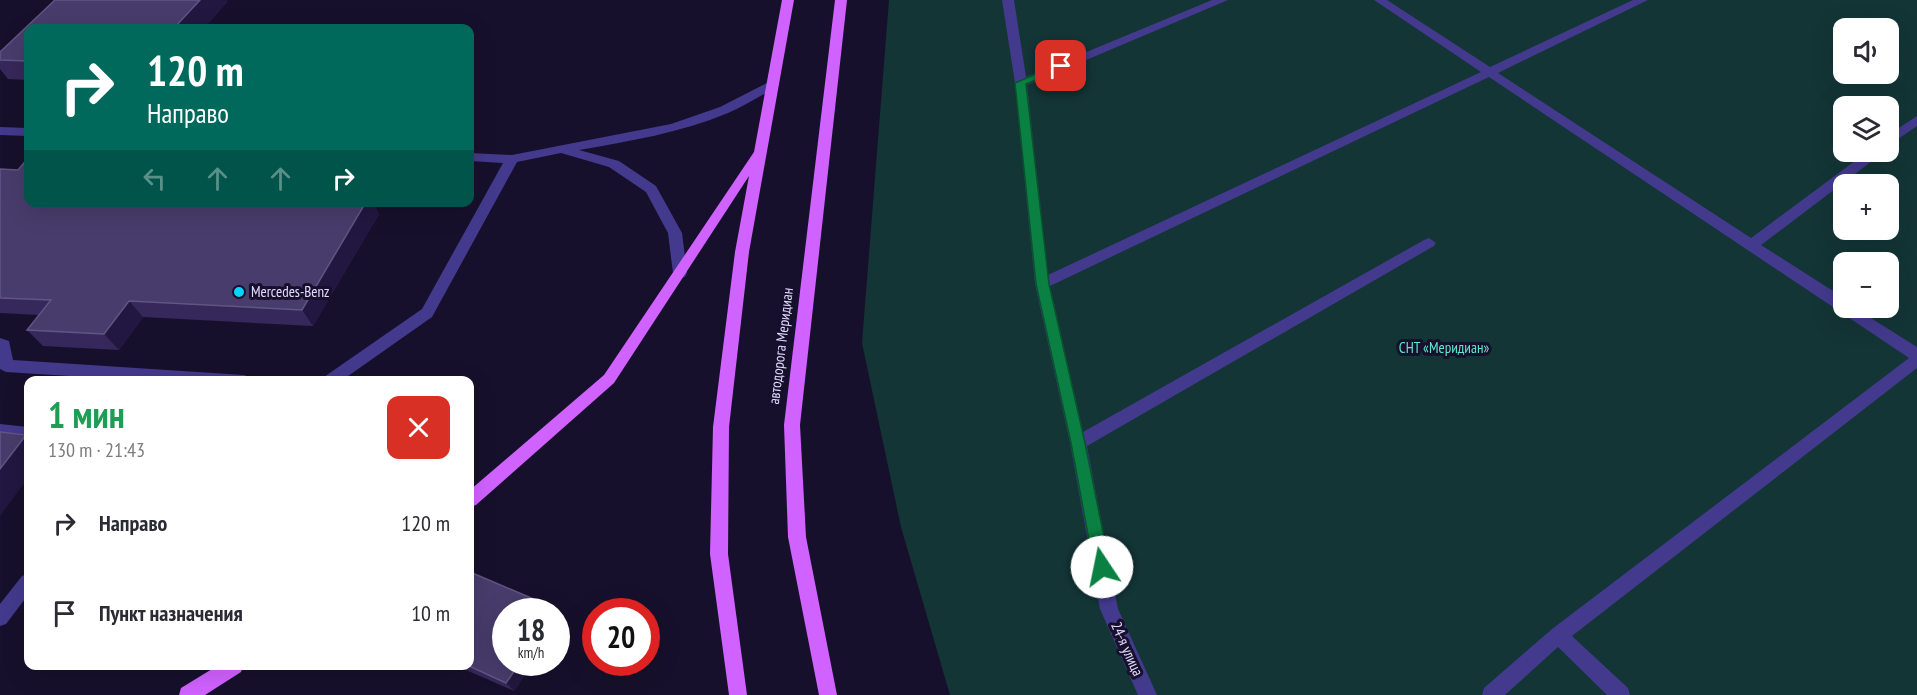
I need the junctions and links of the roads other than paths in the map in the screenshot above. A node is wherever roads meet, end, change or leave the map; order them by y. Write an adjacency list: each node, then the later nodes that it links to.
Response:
1 (788, 0): 9 (main road)
2 (841, 0): 40 (main road, автодорога Меридиан)
3 (1008, 0): 8 (lane, 24-я улица)
4 (1222, 0): 8 (lane)
5 (1380, 0): 7 (lane)
6 (1642, 0): 7 (lane)
7 (1490, 72): 20 (lane); 22 (lane)
8 (1021, 83): 22 (lane, 24-я улица)
9 (773, 84): 14 (lane); 15 (main road)
10 (1917, 120): 13 (lane)
11 (0, 131): 12 (lane)
12 (24, 132)
13 (1899, 134)
14 (556, 148): 17 (lane); 21 (lane)
15 (761, 148): 21 (main road); 39 (main road)
16 (474, 157): 17 (lane)
17 (512, 159): 29 (lane)
18 (1862, 162): 20 (lane)
19 (1430, 243): 32 (lane)
20 (1751, 245): 23 (lane)
21 (680, 273): 33 (main road)
22 (1042, 284): 32 (lane, 24-я улица)
23 (1833, 300)
24 (1861, 318): 26 (lane)
25 (0, 344): 28 (lane)
26 (1917, 355)
27 (1917, 360): 36 (lane)
28 (165, 376)
29 (336, 376)
30 (0, 431): 31 (lane)
31 (24, 433)
32 (1078, 443): 41 (lane, 24-я улица)
33 (474, 497)
34 (24, 587): 35 (lane)
35 (0, 618)
36 (1558, 635): 42 (lane); 43 (lane)
37 (228, 670): 38 (main road)
38 (188, 695)
39 (738, 695)
40 (828, 695)
41 (1148, 695)
42 (1491, 695)
43 (1621, 695)

